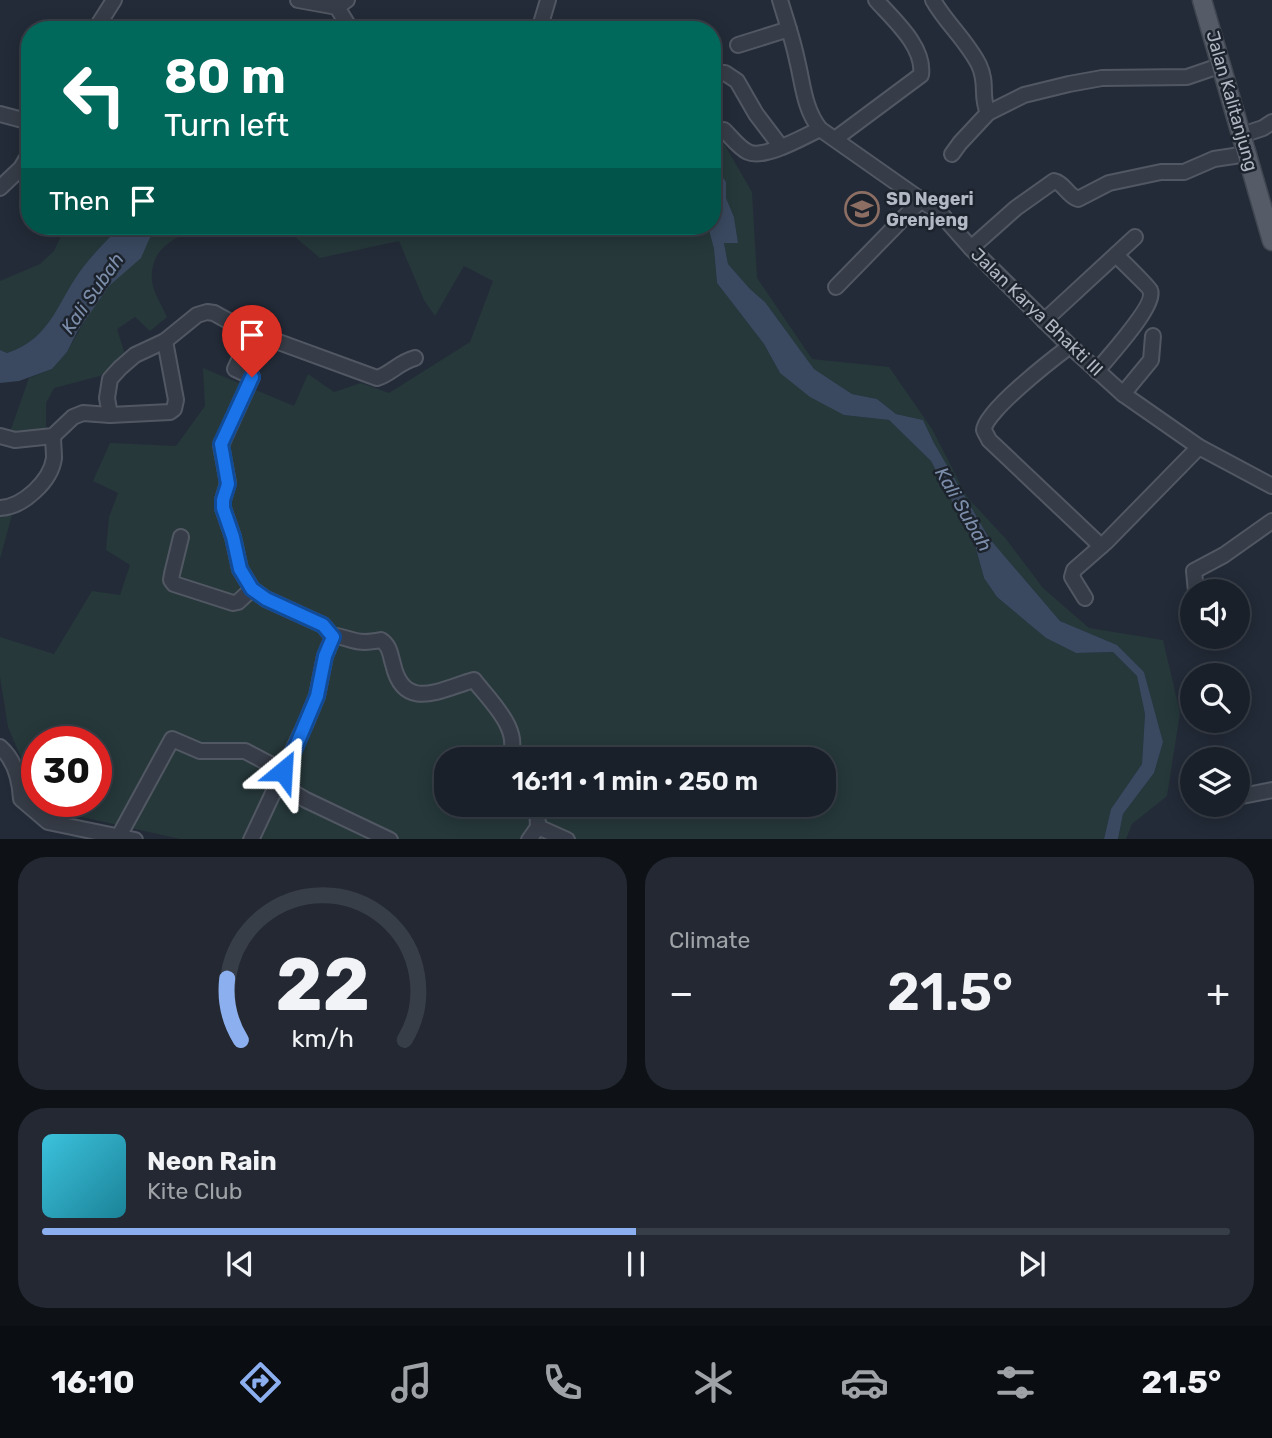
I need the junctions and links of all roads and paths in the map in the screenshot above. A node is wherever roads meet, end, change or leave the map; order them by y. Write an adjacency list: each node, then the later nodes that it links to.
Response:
1 (114, 0): 9 (street)
2 (298, 0): 8 (street)
3 (548, 0): 11 (street)
4 (780, 0): 12 (street, Jalan Karya Bhakti III)
5 (876, 0): 23 (street)
6 (933, 0): 16 (street)
7 (1202, 0): 14 (main road, Jalan Kalitanjung)
8 (342, 3): 10 (street)
9 (101, 21)
10 (348, 21)
11 (542, 21)
12 (789, 29): 13 (street); 20 (street, Jalan Karya Bhakti III)
13 (738, 45)
14 (1222, 65): 16 (street); 22 (main road, Jalan Kalitanjung)
15 (721, 74): 24 (street)
16 (988, 113): 25 (street)
17 (0, 114): 18 (street)
18 (21, 120)
19 (1272, 122): 22 (street)
20 (820, 128): 23 (street, Jalan Karya Bhakti III); 24 (street)
21 (724, 130): 24 (street)
22 (1242, 135): 26 (main road, Jalan Kalitanjung)
23 (835, 139): 29 (street, Jalan Karya Bhakti III)
24 (781, 147)
25 (952, 154)
26 (1247, 154): 31 (main road, Jalan Kalitanjung); 32 (street)
27 (21, 169): 28 (street)
28 (0, 188)
29 (922, 200): 32 (street, Jalan Karya Bhakti III); 34 (street)
30 (1135, 237): 33 (street)
31 (1272, 242)
32 (971, 248): 35 (street, Jalan Karya Bhakti III)
33 (1116, 255): 35 (street); 41 (street)
34 (836, 287)
35 (1044, 321): 39 (street, Jalan Karya Bhakti III)
36 (252, 332): 38 (street); 40 (street); 53 (street)
37 (1153, 336): 42 (street)
38 (165, 341): 43 (street); 43 (street)
39 (1070, 346): 41 (street, Jalan Karya Bhakti III); 51 (street)
40 (415, 358)
41 (1097, 371): 42 (street, Jalan Karya Bhakti III)
42 (1123, 394): 46 (street, Jalan Karya Bhakti III)
43 (110, 415): 45 (street)
44 (0, 436): 45 (street)
45 (53, 436): 48 (street)
46 (1199, 447): 47 (street, Jalan Karya Bhakti III); 51 (street)
47 (1272, 486)
48 (0, 508)
49 (1272, 521): 52 (street)
50 (181, 537): 53 (street)
51 (1101, 546): 54 (street)
52 (1195, 579)
53 (252, 589): 55 (street)
54 (1084, 598)
55 (332, 635): 57 (street); 58 (street)
56 (0, 747): 63 (street)
57 (512, 747)
58 (280, 777): 63 (street); 65 (street); 66 (street)
59 (1272, 790): 60 (street)
60 (1250, 794)
61 (538, 817): 62 (street)
62 (538, 827): 67 (street); 68 (street)
63 (118, 836): 64 (street)
64 (135, 839)
65 (251, 839)
66 (390, 839)
67 (529, 839)
68 (567, 839)

